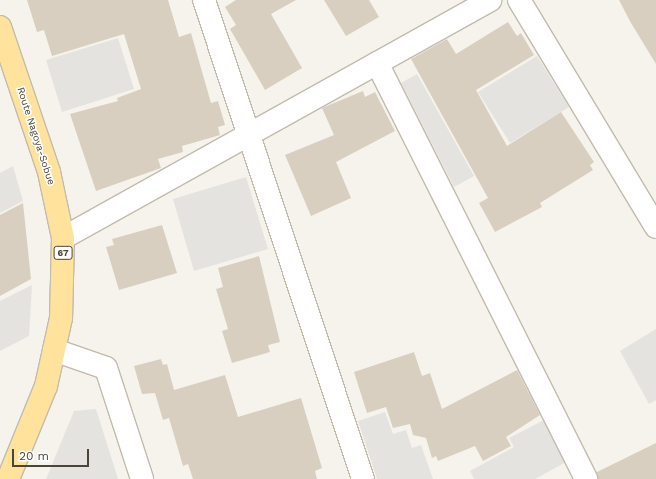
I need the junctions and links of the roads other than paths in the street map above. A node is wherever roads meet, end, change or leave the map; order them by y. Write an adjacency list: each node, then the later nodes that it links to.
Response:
1 (204, 0): 6 (street)
2 (490, 0): 5 (street)
3 (519, 0): 7 (street)
4 (0, 27): 8 (main road, Route Nagoya-Sobue / 67)
5 (377, 63): 6 (street); 13 (street)
6 (249, 135): 8 (street); 12 (street)
7 (656, 227)
8 (63, 238): 9 (main road, Route Nagoya-Sobue / 67)
9 (54, 350): 10 (main road, Route Nagoya-Sobue / 67); 11 (street)
10 (8, 479)
11 (142, 479)
12 (363, 479)
13 (586, 479)

